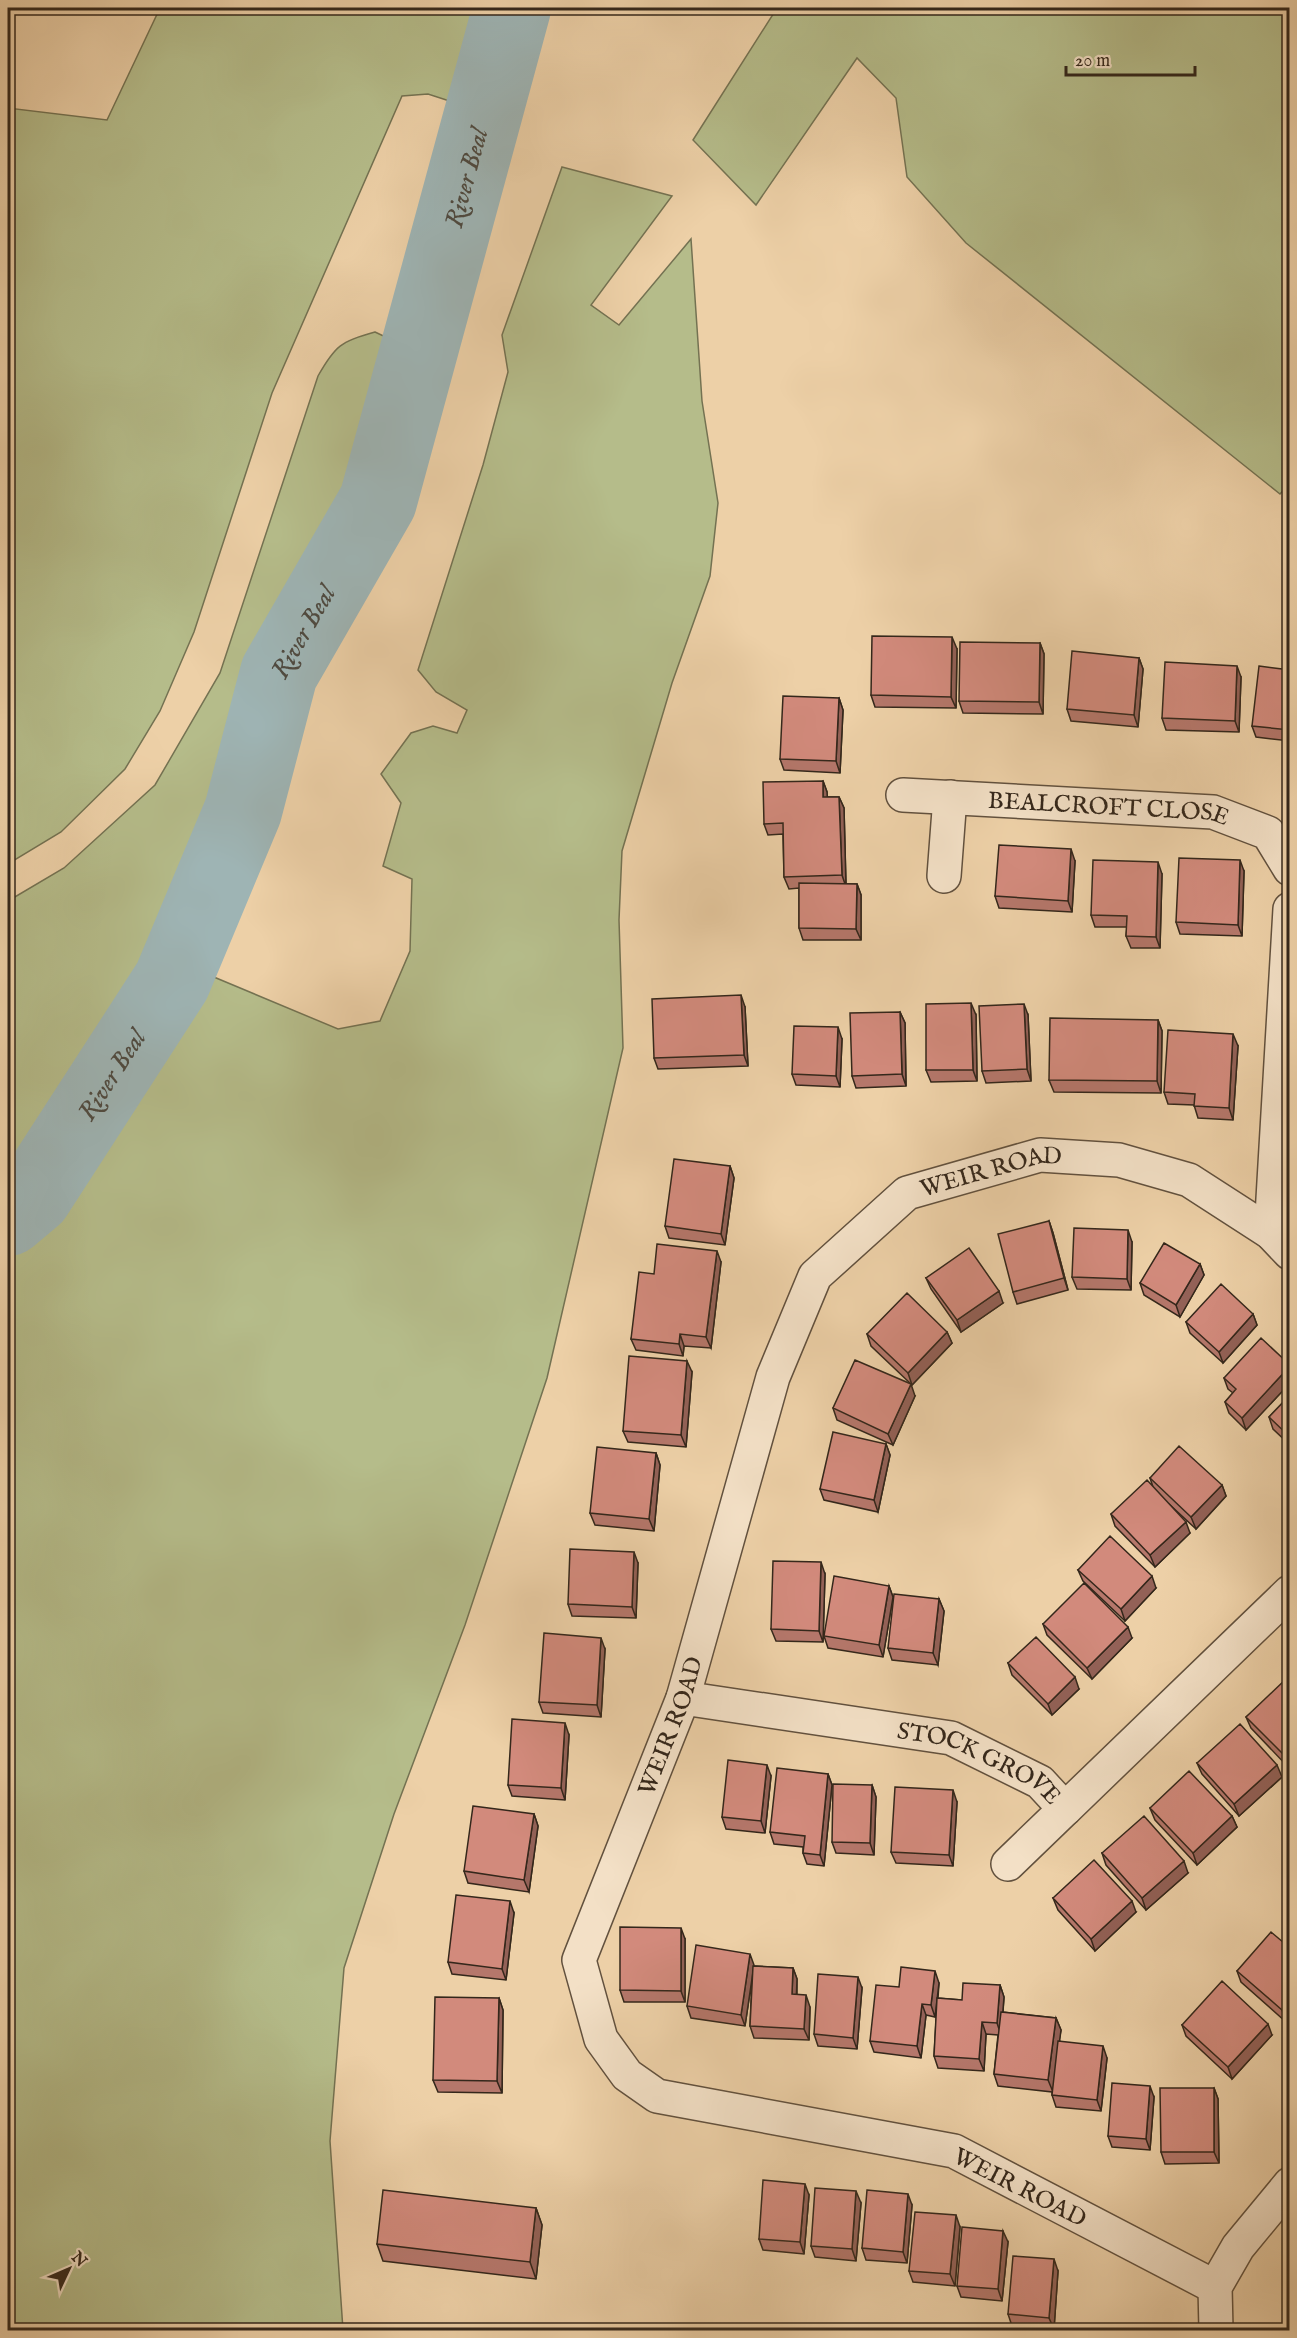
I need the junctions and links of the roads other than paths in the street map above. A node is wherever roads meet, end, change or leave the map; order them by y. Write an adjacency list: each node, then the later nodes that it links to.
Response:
1 (903, 795): 2 (street, BEALCROFT CLOSE)
2 (950, 797): 3 (street, BEALCROFT CLOSE); 4 (street)
3 (1290, 869)
4 (944, 876)
5 (1290, 909): 6 (street)
6 (1280, 1243): 8 (street, WEIR ROAD)
7 (1290, 1592): 9 (street, STOCK GROVE)
8 (683, 1698): 9 (street, STOCK GROVE); 12 (street, WEIR ROAD)
9 (1065, 1809): 10 (street)
10 (1008, 1864)
11 (1290, 2184): 12 (street)
12 (1215, 2287): 13 (street)
13 (1216, 2331)

